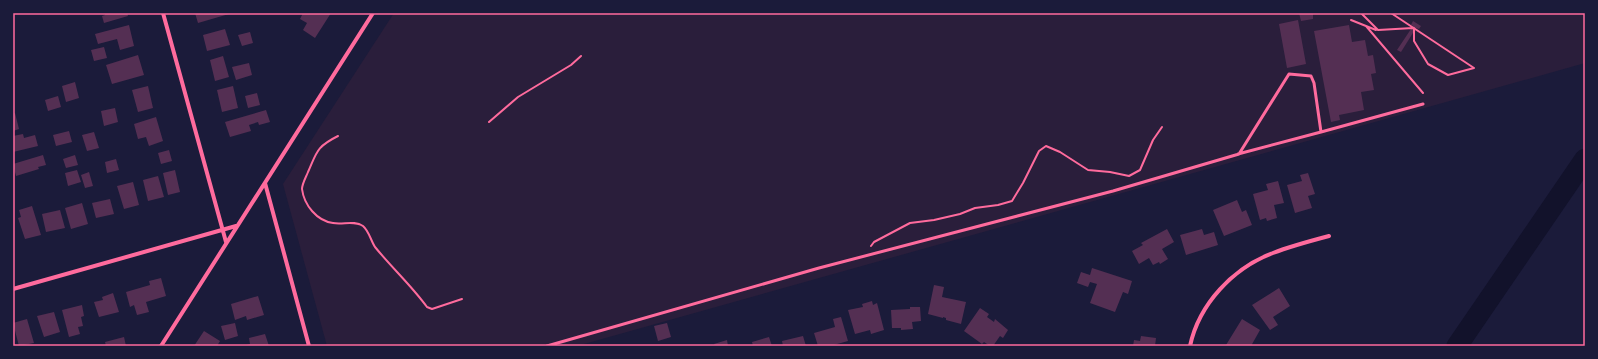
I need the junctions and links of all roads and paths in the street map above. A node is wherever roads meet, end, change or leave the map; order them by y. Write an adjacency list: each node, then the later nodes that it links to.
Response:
1 (163, 13): 19 (street)
2 (373, 13): 17 (street)
3 (1361, 13): 8 (path)
4 (1391, 13): 7 (path)
5 (1351, 20): 6 (path)
6 (1366, 26): 8 (path); 10 (path)
7 (1414, 28): 7 (path); 8 (path)
8 (1378, 30)
9 (581, 56): 12 (path)
10 (1423, 93)
11 (1423, 104): 14 (lane)
12 (489, 122)
13 (1162, 127): 22 (path)
14 (1321, 132): 16 (lane); 16 (lane)
15 (338, 136): 24 (path)
16 (1238, 154): 27 (lane)
17 (265, 183): 18 (street); 26 (street)
18 (236, 226): 19 (street); 21 (street)
19 (223, 230): 21 (street); 23 (street)
20 (1329, 236): 28 (street)
21 (226, 242): 25 (street)
22 (874, 242)
23 (13, 289)
24 (462, 299)
25 (161, 346)
26 (309, 346)
27 (547, 346)
28 (1190, 346)

